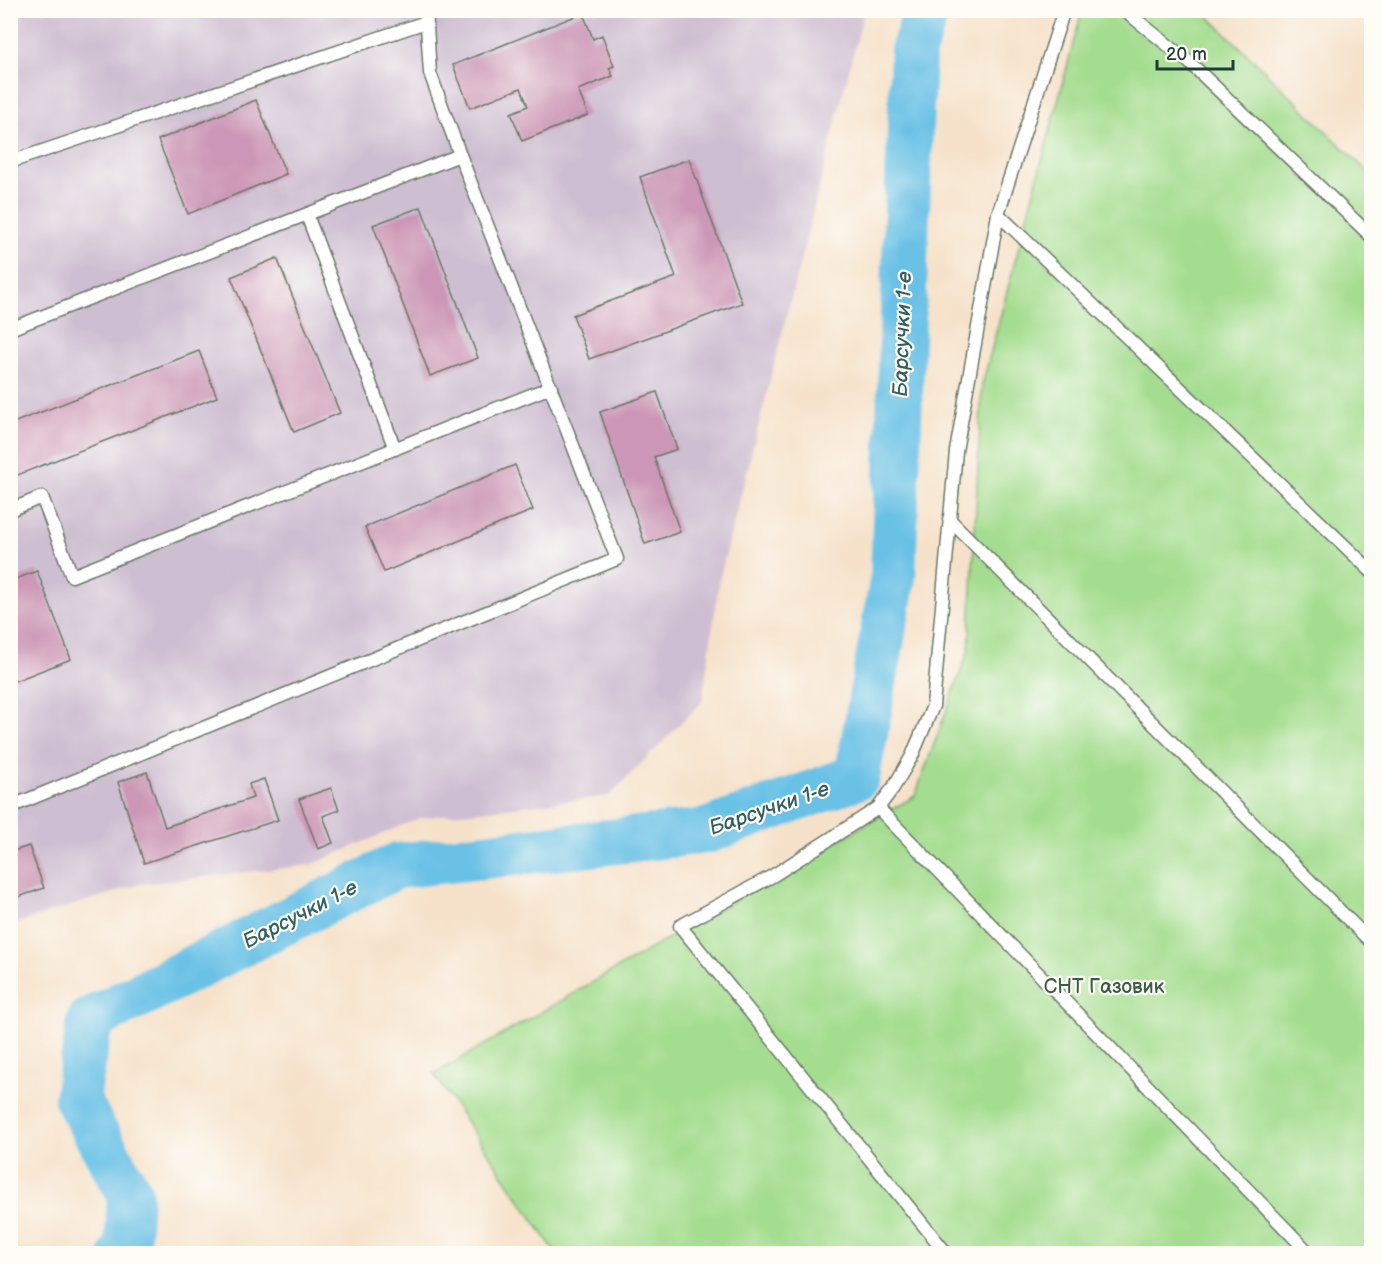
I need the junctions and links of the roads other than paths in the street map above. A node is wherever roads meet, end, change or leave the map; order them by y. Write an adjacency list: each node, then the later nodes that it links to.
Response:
1 (1064, 10): 6 (lane)
2 (1124, 10): 8 (lane)
3 (426, 16): 4 (lane); 5 (lane)
4 (460, 156): 7 (lane); 10 (lane)
5 (10, 162)
6 (998, 214): 13 (lane); 14 (lane)
7 (307, 215): 9 (lane); 11 (lane)
8 (1371, 237)
9 (10, 329)
10 (551, 387): 11 (lane); 15 (lane)
11 (395, 449): 12 (lane)
12 (10, 510)
13 (949, 519): 16 (lane); 17 (lane)
14 (1371, 572)
15 (10, 807)
16 (878, 808): 18 (lane); 19 (lane)
17 (1371, 943)
18 (947, 1254)
19 (1310, 1254)

